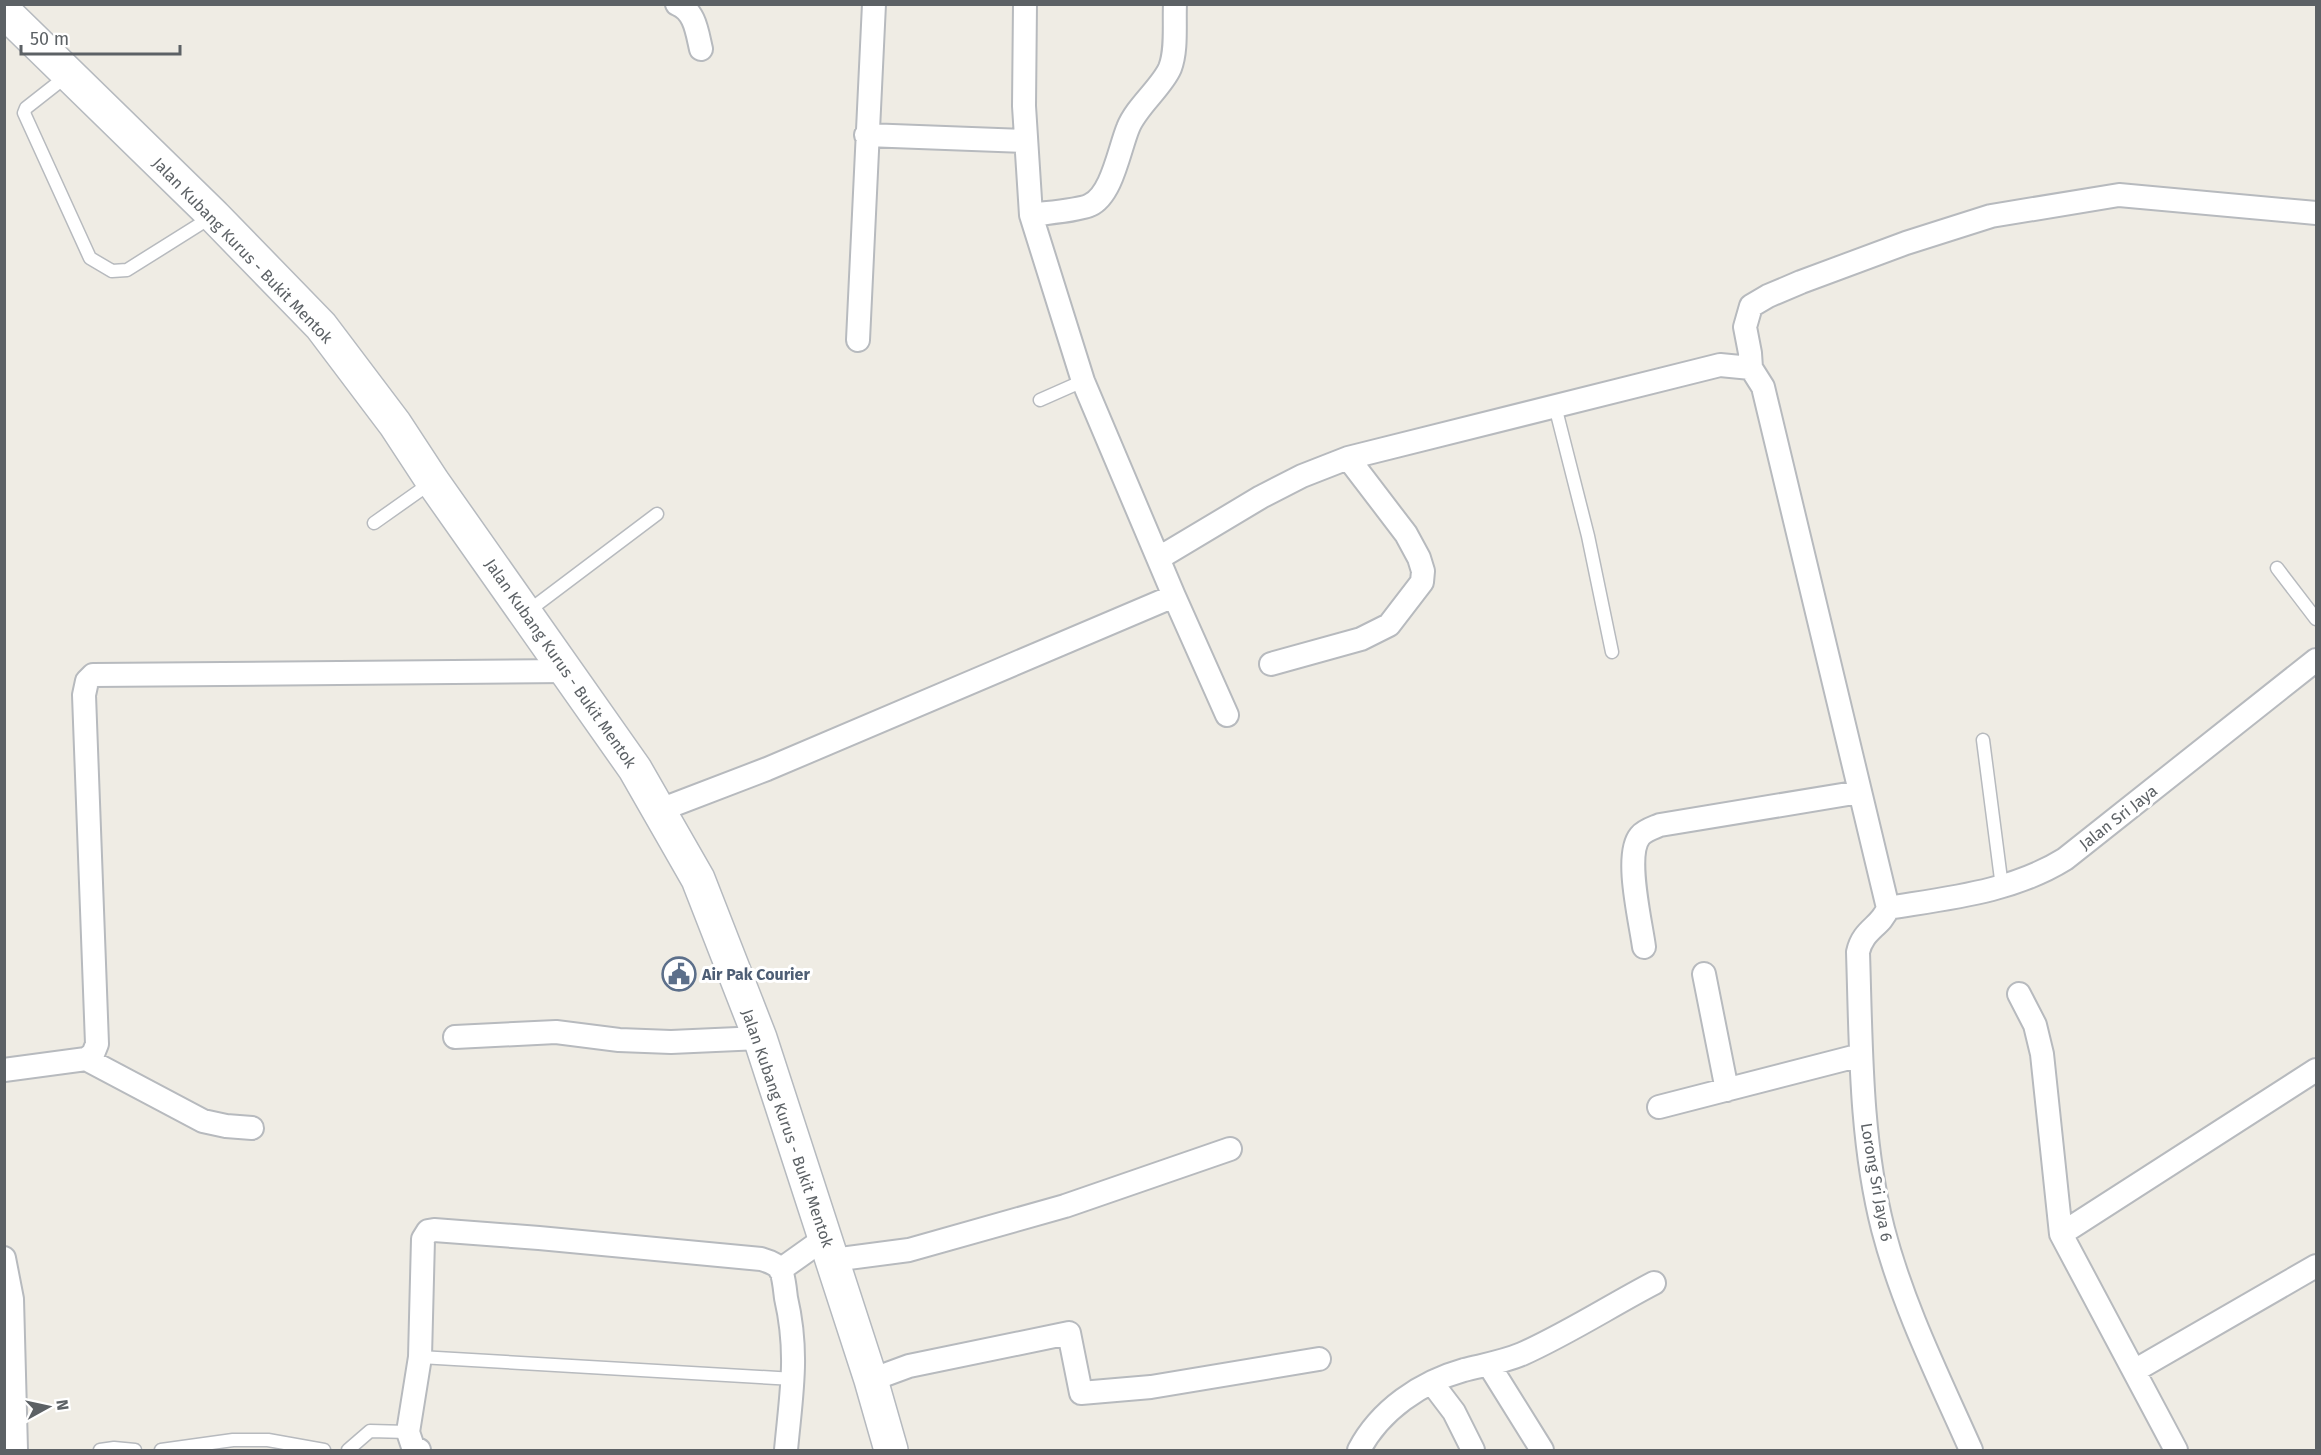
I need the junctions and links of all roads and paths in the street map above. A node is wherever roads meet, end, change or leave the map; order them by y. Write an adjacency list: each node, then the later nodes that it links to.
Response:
1 (677, 4): 6 (street)
2 (874, 4): 8 (street)
3 (1025, 4): 9 (street)
4 (1174, 4): 11 (street)
5 (4, 11): 7 (main road, Jalan Kubang Kurus - Bukit Mentok)
6 (701, 49)
7 (69, 74): 12 (main road, Jalan Kubang Kurus - Bukit Mentok); 12 (lane)
8 (866, 135): 9 (street); 13 (street)
9 (1026, 141): 11 (street)
10 (2316, 213): 14 (street)
11 (1031, 215): 15 (street)
12 (214, 216): 19 (main road, Jalan Kubang Kurus - Bukit Mentok)
13 (858, 340)
14 (1751, 361): 17 (street); 33 (street)
15 (1083, 381): 16 (lane); 22 (street)
16 (1040, 400)
17 (1555, 406): 18 (street); 27 (lane)
18 (1348, 458): 22 (street); 29 (street)
19 (433, 482): 21 (lane); 25 (main road, Jalan Kubang Kurus - Bukit Mentok)
20 (657, 514): 25 (lane)
21 (374, 523)
22 (1159, 558): 24 (street)
23 (2277, 568): 26 (lane)
24 (1174, 596): 31 (street); 34 (street)
25 (527, 612): 30 (main road, Jalan Kubang Kurus - Bukit Mentok)
26 (2316, 618)
27 (1612, 652)
28 (2316, 660): 35 (street, Jalan Sri Jaya)
29 (1271, 664)
30 (568, 671): 34 (main road, Jalan Kubang Kurus - Bukit Mentok); 43 (street)
31 (1227, 715)
32 (1983, 741): 35 (lane)
33 (1860, 792): 36 (street); 37 (street)
34 (657, 805): 41 (main road, Jalan Kubang Kurus - Bukit Mentok)
35 (2002, 887): 36 (street, Jalan Sri Jaya)
36 (1888, 908): 42 (street, Lorong Sri Jaya 6)
37 (1644, 947)
38 (1704, 974): 46 (street)
39 (2019, 993): 50 (street)
40 (455, 1037): 41 (street)
41 (760, 1038): 51 (main road, Jalan Kubang Kurus - Bukit Mentok)
42 (1861, 1055): 46 (street); 76 (street, Lorong Sri Jaya 6)
43 (86, 1059): 44 (street); 48 (street)
44 (4, 1070)
45 (2316, 1070): 50 (street)
46 (1727, 1090): 47 (street)
47 (1659, 1107)
48 (252, 1128)
49 (1230, 1149): 51 (street)
50 (2061, 1234): 59 (street)
51 (829, 1249): 54 (street); 61 (main road, Jalan Kubang Kurus - Bukit Mentok)
52 (4, 1258): 65 (street)
53 (2316, 1266): 59 (street)
54 (780, 1270): 56 (street); 60 (street)
55 (1654, 1283): 58 (street)
56 (420, 1357): 60 (lane); 63 (street)
57 (1319, 1359): 61 (street)
58 (1489, 1365): 62 (street); 75 (street)
59 (2134, 1371): 77 (street)
60 (794, 1379): 71 (street)
61 (871, 1380): 72 (main road, Jalan Kubang Kurus - Bukit Mentok)
62 (1432, 1383): 73 (street); 74 (street)
63 (413, 1441): 70 (lane)
64 (267, 1445): 68 (lane); 69 (lane)
65 (16, 1450)
66 (100, 1450): 67 (lane)
67 (135, 1450)
68 (160, 1450)
69 (324, 1450)
70 (348, 1450)
71 (786, 1450)
72 (891, 1450)
73 (1359, 1450)
74 (1473, 1450)
75 (1542, 1450)
76 (1971, 1450)
77 (2176, 1450)

